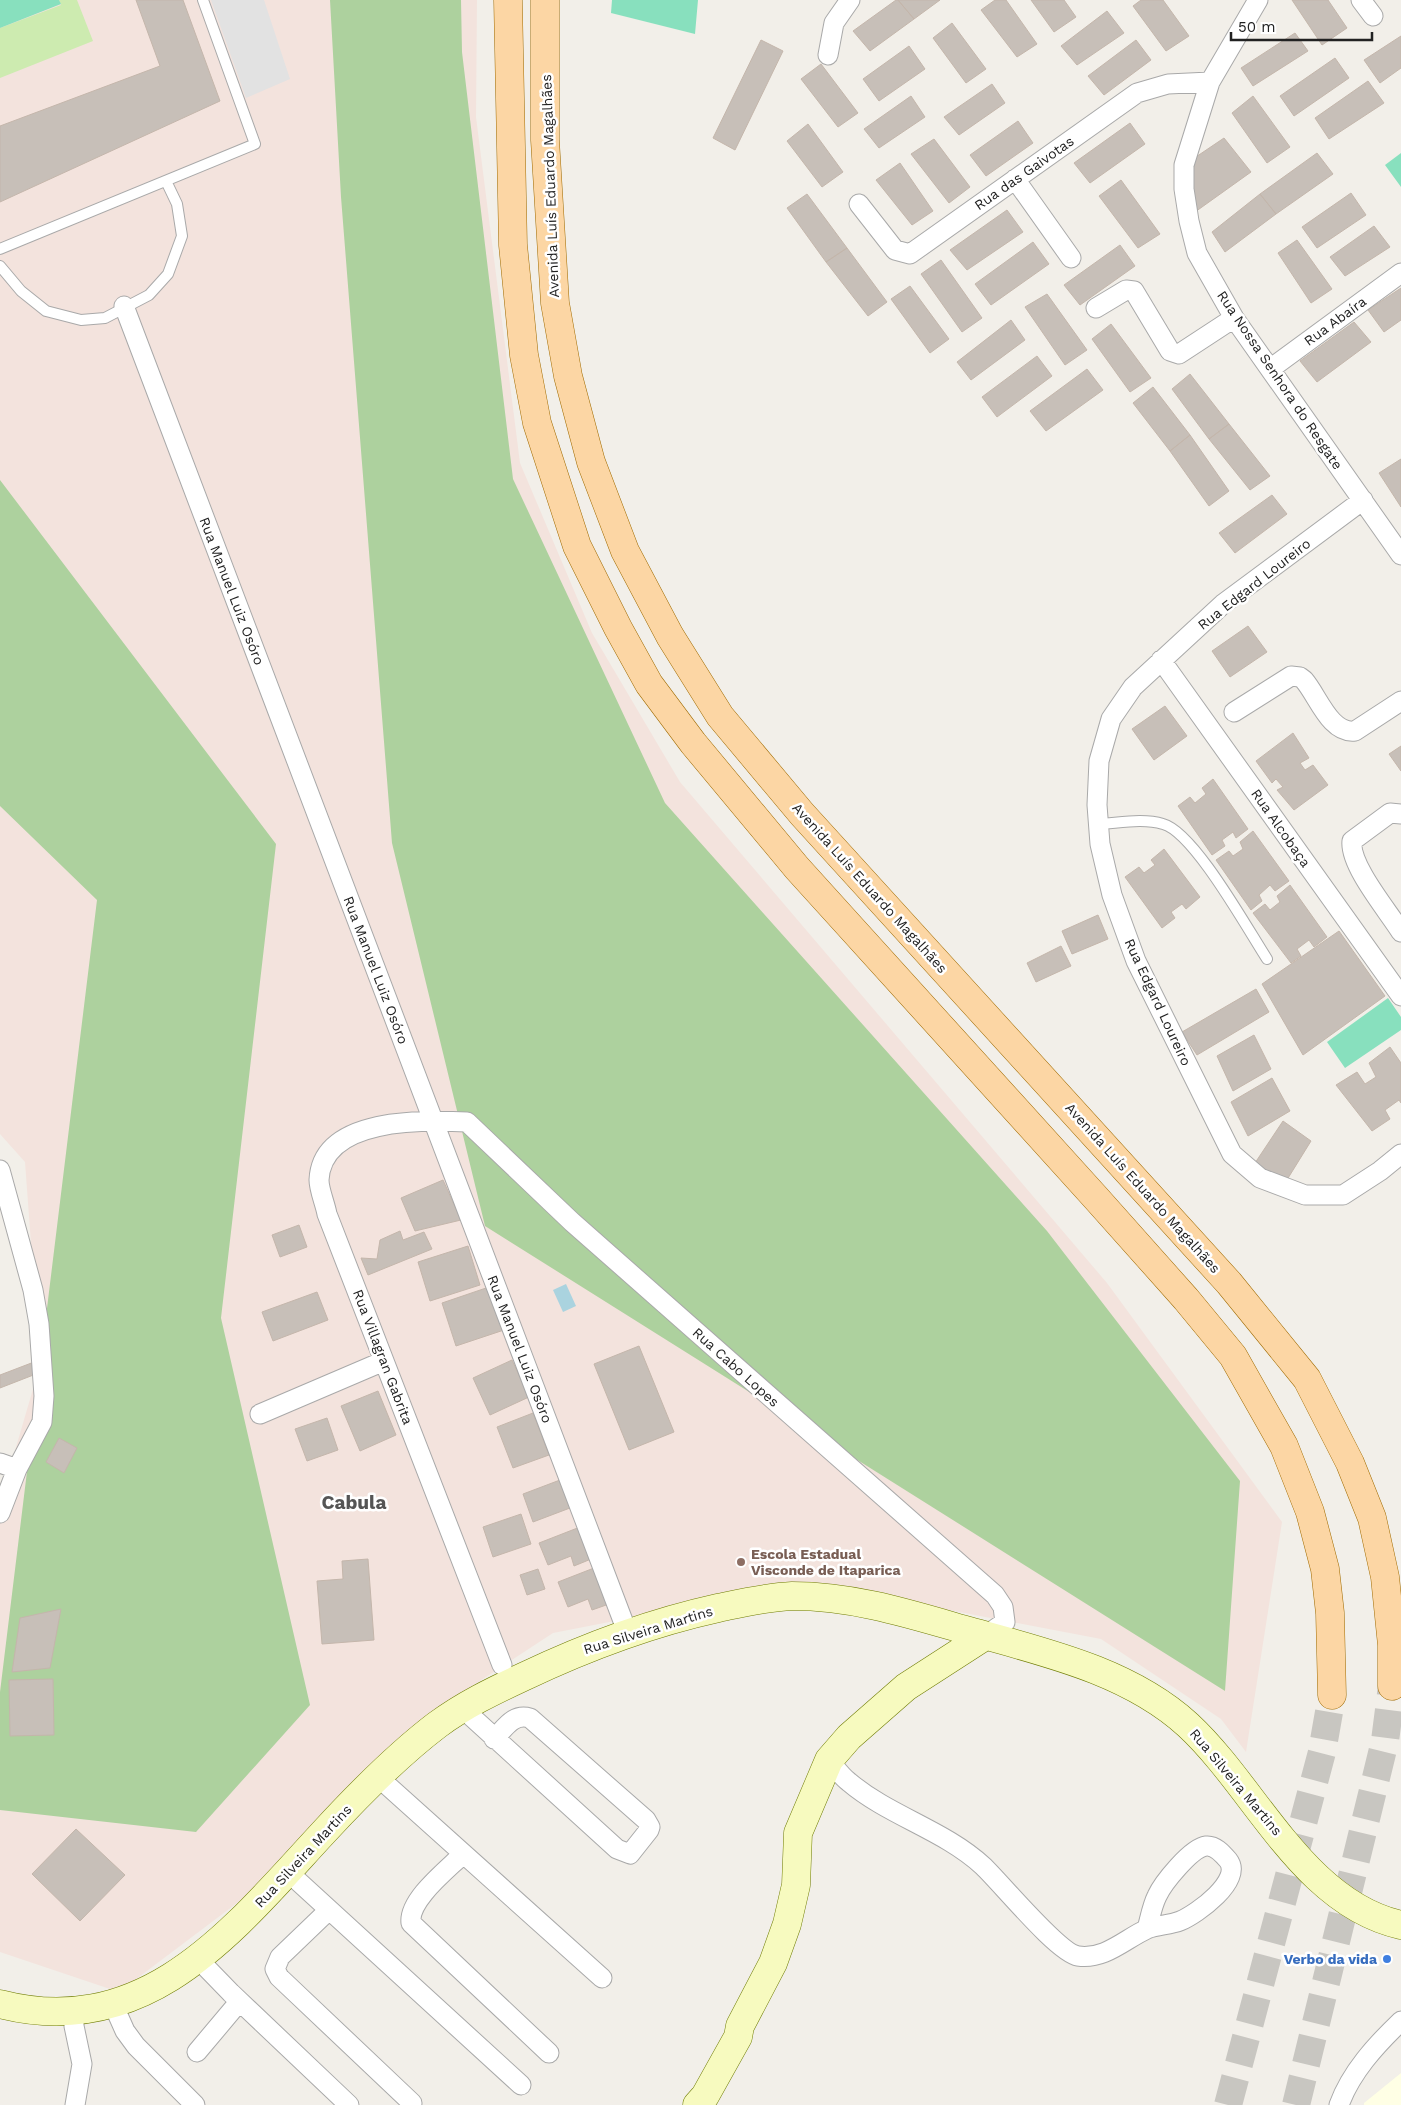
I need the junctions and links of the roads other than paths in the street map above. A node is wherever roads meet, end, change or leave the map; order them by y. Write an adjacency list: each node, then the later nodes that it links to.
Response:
1 (203, 0): 11 (lane)
2 (508, 0): 42 (main road)
3 (545, 0): 41 (main road, Avenida Luís Eduardo Magalhães)
4 (850, 0): 8 (street)
5 (1258, 0): 9 (street, Rua Nossa Senhora do Resgate)
6 (1361, 0): 7 (street)
7 (1373, 16)
8 (828, 55)
9 (1210, 82): 10 (street, Rua das Gaivotas); 19 (street, Rua Nossa Senhora do Resgate)
10 (1015, 179): 12 (street, Rua das Gaivotas); 14 (street)
11 (166, 181): 13 (lane); 17 (lane)
12 (859, 204)
13 (0, 249)
14 (1071, 258)
15 (0, 266): 17 (lane)
16 (1401, 273): 20 (street, Rua Abaíra)
17 (124, 306): 31 (street, Rua Manuel Luiz Osóro)
18 (1096, 308): 19 (street)
19 (1234, 318): 20 (street, Rua Nossa Senhora do Resgate)
20 (1270, 369): 21 (street, Rua Nossa Senhora do Resgate)
21 (1363, 500): 22 (street, Rua Nossa Senhora do Resgate); 23 (street, Rua Edgard Loureiro)
22 (1400, 549)
23 (1161, 660): 27 (street, Rua Edgard Loureiro); 30 (street, Rua Alcobaça)
24 (1401, 701): 25 (street)
25 (1234, 712)
26 (1401, 814): 28 (street)
27 (1098, 824): 29 (lane); 32 (street, Rua Edgard Loureiro)
28 (1401, 932)
29 (1266, 959)
30 (1401, 996)
31 (433, 1120): 34 (street, Rua Villagran Gabrita); 38 (street, Rua Manuel Luiz Osóro); 39 (street, Rua Cabo Lopes)
32 (1401, 1154)
33 (0, 1170): 36 (street)
34 (384, 1361): 35 (street); 40 (street, Rua Villagran Gabrita)
35 (260, 1414)
36 (9, 1466): 37 (street)
37 (0, 1513)
38 (628, 1634): 39 (main road, Rua Silveira Martins); 43 (main road, Rua Silveira Martins)
39 (985, 1636): 45 (main road); 50 (main road, Rua Silveira Martins)
40 (502, 1665)
41 (1392, 1686)
42 (1332, 1696)
43 (462, 1708): 44 (street); 46 (main road, Rua Silveira Martins)
44 (494, 1739): 44 (street)
45 (829, 1760): 51 (street); 62 (main road)
46 (378, 1777): 47 (street); 48 (main road, Rua Silveira Martins)
47 (462, 1854): 53 (street); 60 (street)
48 (288, 1872): 49 (street); 52 (main road, Rua Silveira Martins)
49 (329, 1910): 61 (street); 63 (street)
50 (1401, 1925)
51 (1148, 1929): 51 (street)
52 (198, 1959): 54 (street); 56 (main road, Rua Silveira Martins)
53 (602, 1978)
54 (239, 2002): 59 (street); 66 (street)
55 (0, 2004): 57 (main road, Rua Silveira Martins)
56 (113, 2004): 57 (main road, Rua Silveira Martins); 65 (street)
57 (74, 2012): 64 (street)
58 (1401, 2021): 67 (street)
59 (197, 2052)
60 (549, 2053)
61 (521, 2085)
62 (699, 2103)
63 (412, 2104)
64 (75, 2105)
65 (194, 2105)
66 (349, 2105)
67 (1340, 2105)

